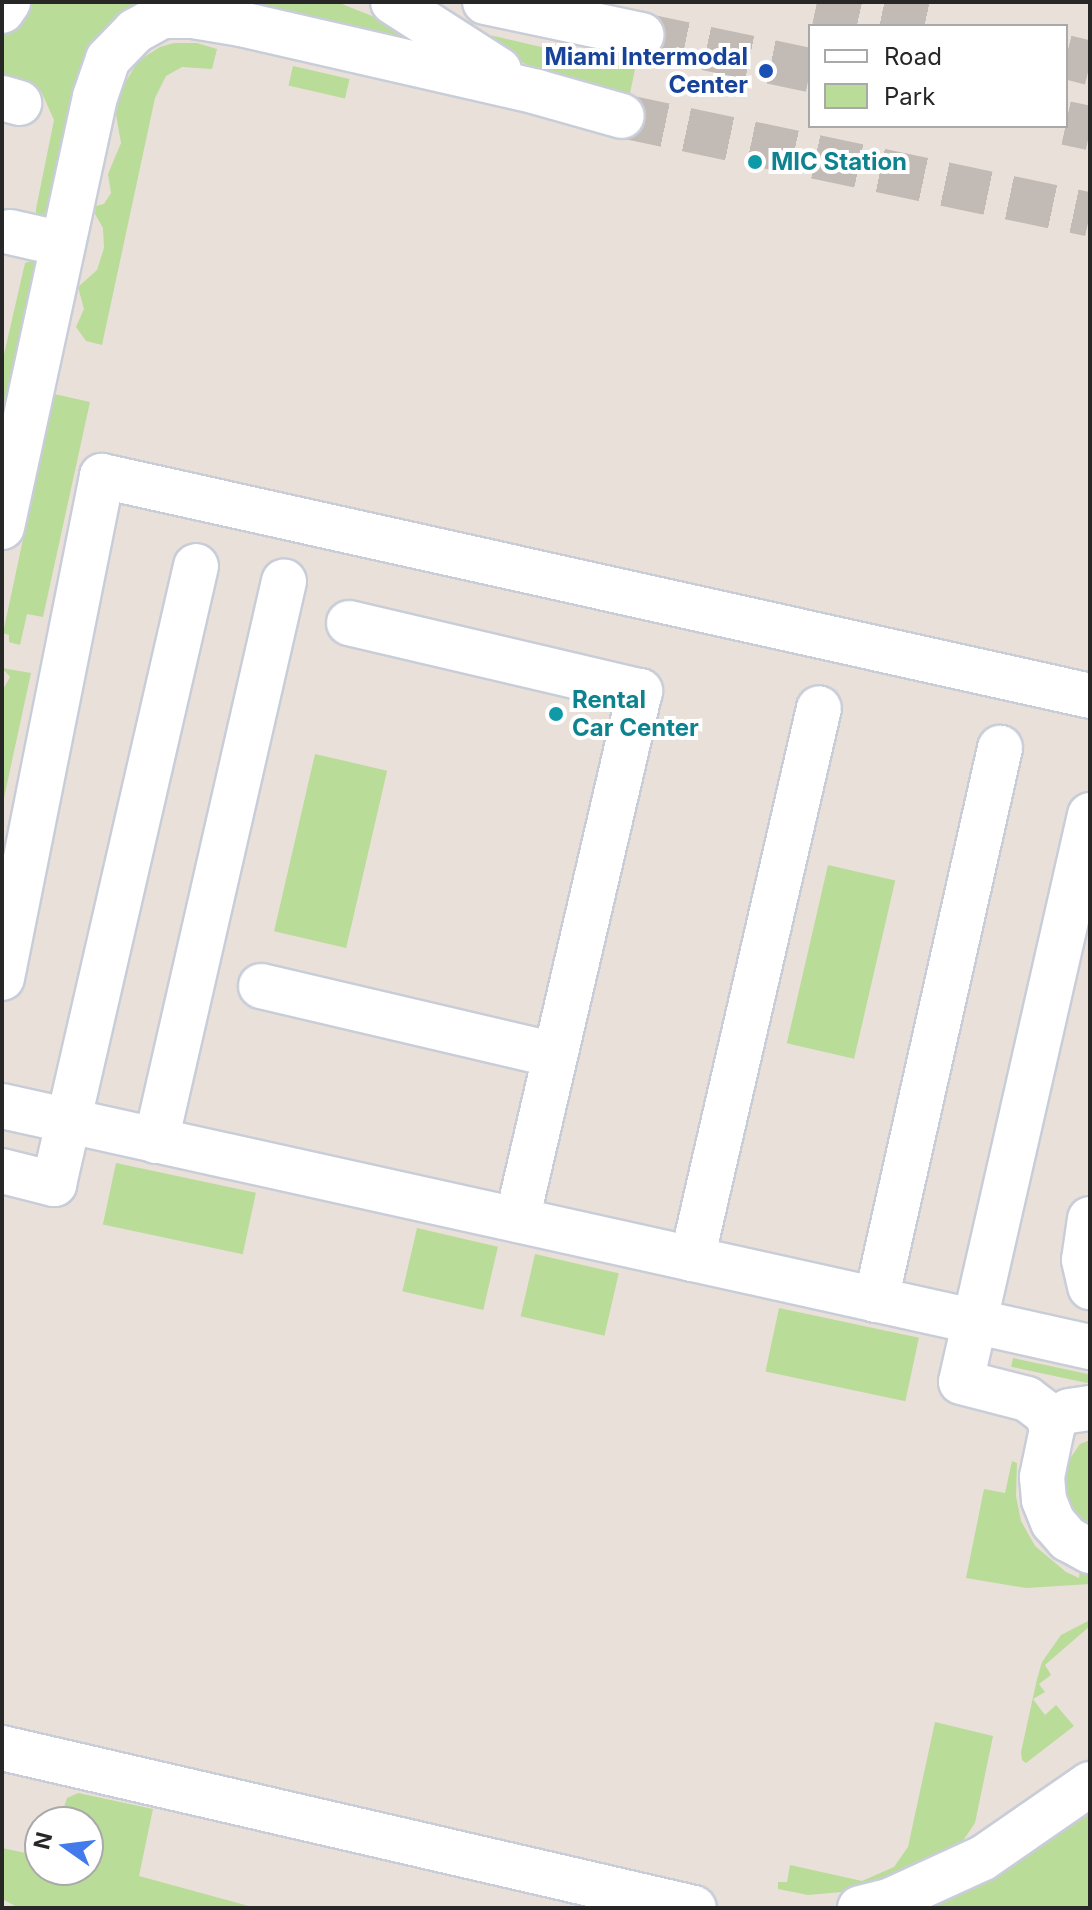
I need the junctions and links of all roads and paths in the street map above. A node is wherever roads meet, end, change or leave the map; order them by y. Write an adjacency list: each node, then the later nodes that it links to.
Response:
1 (8, 2): 4 (street)
2 (393, 2): 6 (street)
3 (485, 2): 5 (street)
4 (2, 11)
5 (642, 35)
6 (537, 92): 7 (street); 9 (street)
7 (622, 116)
8 (10, 232): 9 (street)
9 (63, 244): 10 (street)
10 (2, 527)
11 (196, 566): 22 (street)
12 (284, 581): 23 (street)
13 (349, 623): 20 (street)
14 (1090, 696): 18 (street)
15 (819, 708): 27 (street)
16 (1000, 748): 29 (street)
17 (1090, 815): 30 (street)
18 (2, 978)
19 (261, 986): 20 (street)
20 (555, 1055): 26 (street)
21 (2, 1106): 22 (street)
22 (69, 1121): 23 (street); 24 (street)
23 (156, 1141): 26 (street)
24 (2, 1171)
25 (1090, 1219): 28 (street)
26 (517, 1220): 27 (street)
27 (692, 1259): 29 (street)
28 (1090, 1287)
29 (876, 1300): 30 (street)
30 (974, 1321): 31 (street); 32 (street)
31 (1090, 1347)
32 (1090, 1551)
33 (2, 1748): 35 (street)
34 (1090, 1784): 36 (street)
35 (694, 1908)
36 (860, 1908)

